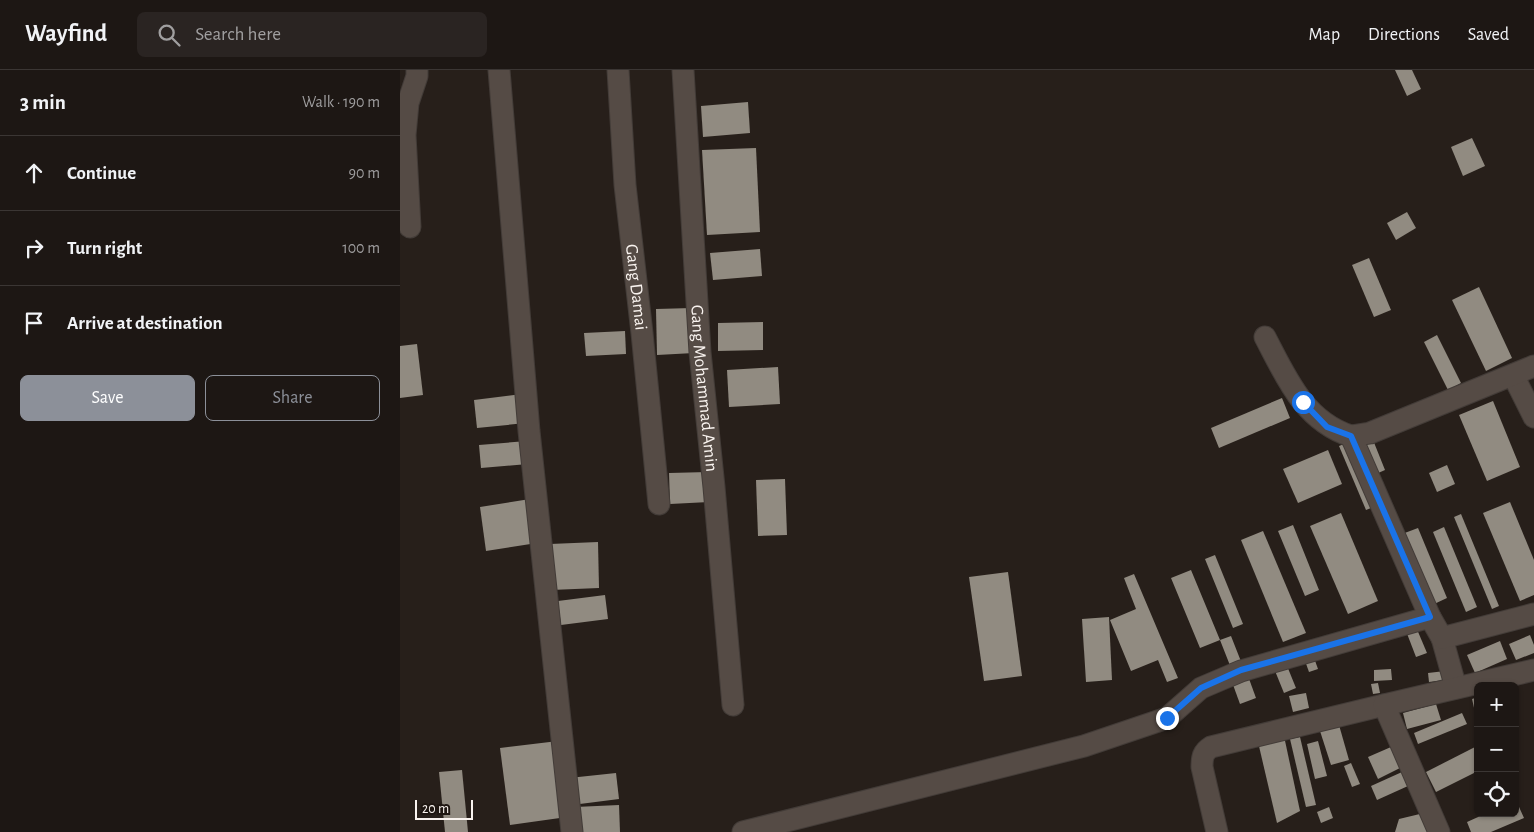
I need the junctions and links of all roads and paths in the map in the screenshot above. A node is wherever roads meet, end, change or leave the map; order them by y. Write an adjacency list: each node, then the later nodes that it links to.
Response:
1 (416, 70): 5 (street)
2 (499, 70): 20 (street)
3 (618, 70): 12 (street, Gang Damai)
4 (683, 70): 18 (street, Gang Mohammad Amin)
5 (404, 102): 6 (street)
6 (410, 226)
7 (1265, 337): 11 (street)
8 (1534, 366): 9 (street)
9 (1513, 375): 10 (street); 11 (street)
10 (1534, 417)
11 (1351, 436): 14 (street)
12 (660, 504)
13 (1534, 614): 15 (street)
14 (1430, 617): 15 (street); 21 (street)
15 (1442, 638): 17 (street)
16 (1534, 670): 17 (street)
17 (1456, 688): 19 (street)
18 (733, 704)
19 (1384, 705): 22 (street); 23 (street)
20 (572, 832)
21 (742, 832)
22 (1217, 832)
23 (1439, 832)

